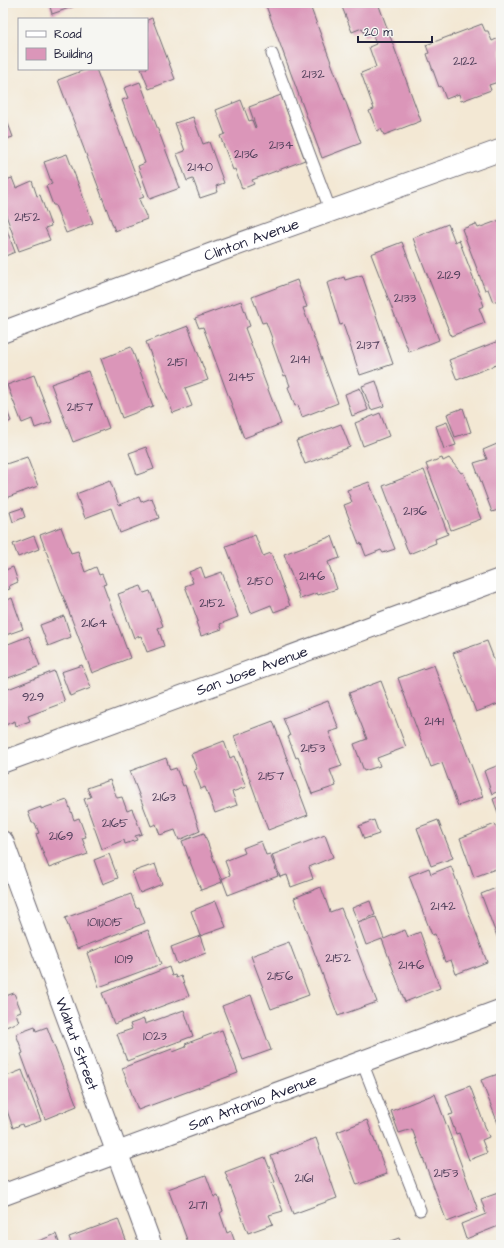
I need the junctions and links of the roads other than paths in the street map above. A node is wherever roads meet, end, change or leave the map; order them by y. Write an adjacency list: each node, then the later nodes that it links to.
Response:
1 (272, 54): 3 (lane)
2 (501, 150): 3 (street, Clinton Avenue)
3 (331, 212): 4 (street, Clinton Avenue)
4 (3, 332)
5 (501, 579): 6 (street, San Jose Avenue)
6 (3, 762)
7 (3, 842): 10 (street, Walnut Street)
8 (501, 1010): 9 (street, San Antonio Avenue)
9 (362, 1062): 10 (street, San Antonio Avenue); 12 (lane)
10 (117, 1153): 11 (street, San Antonio Avenue); 13 (street, Walnut Street)
11 (3, 1195)
12 (420, 1210)
13 (151, 1245)

